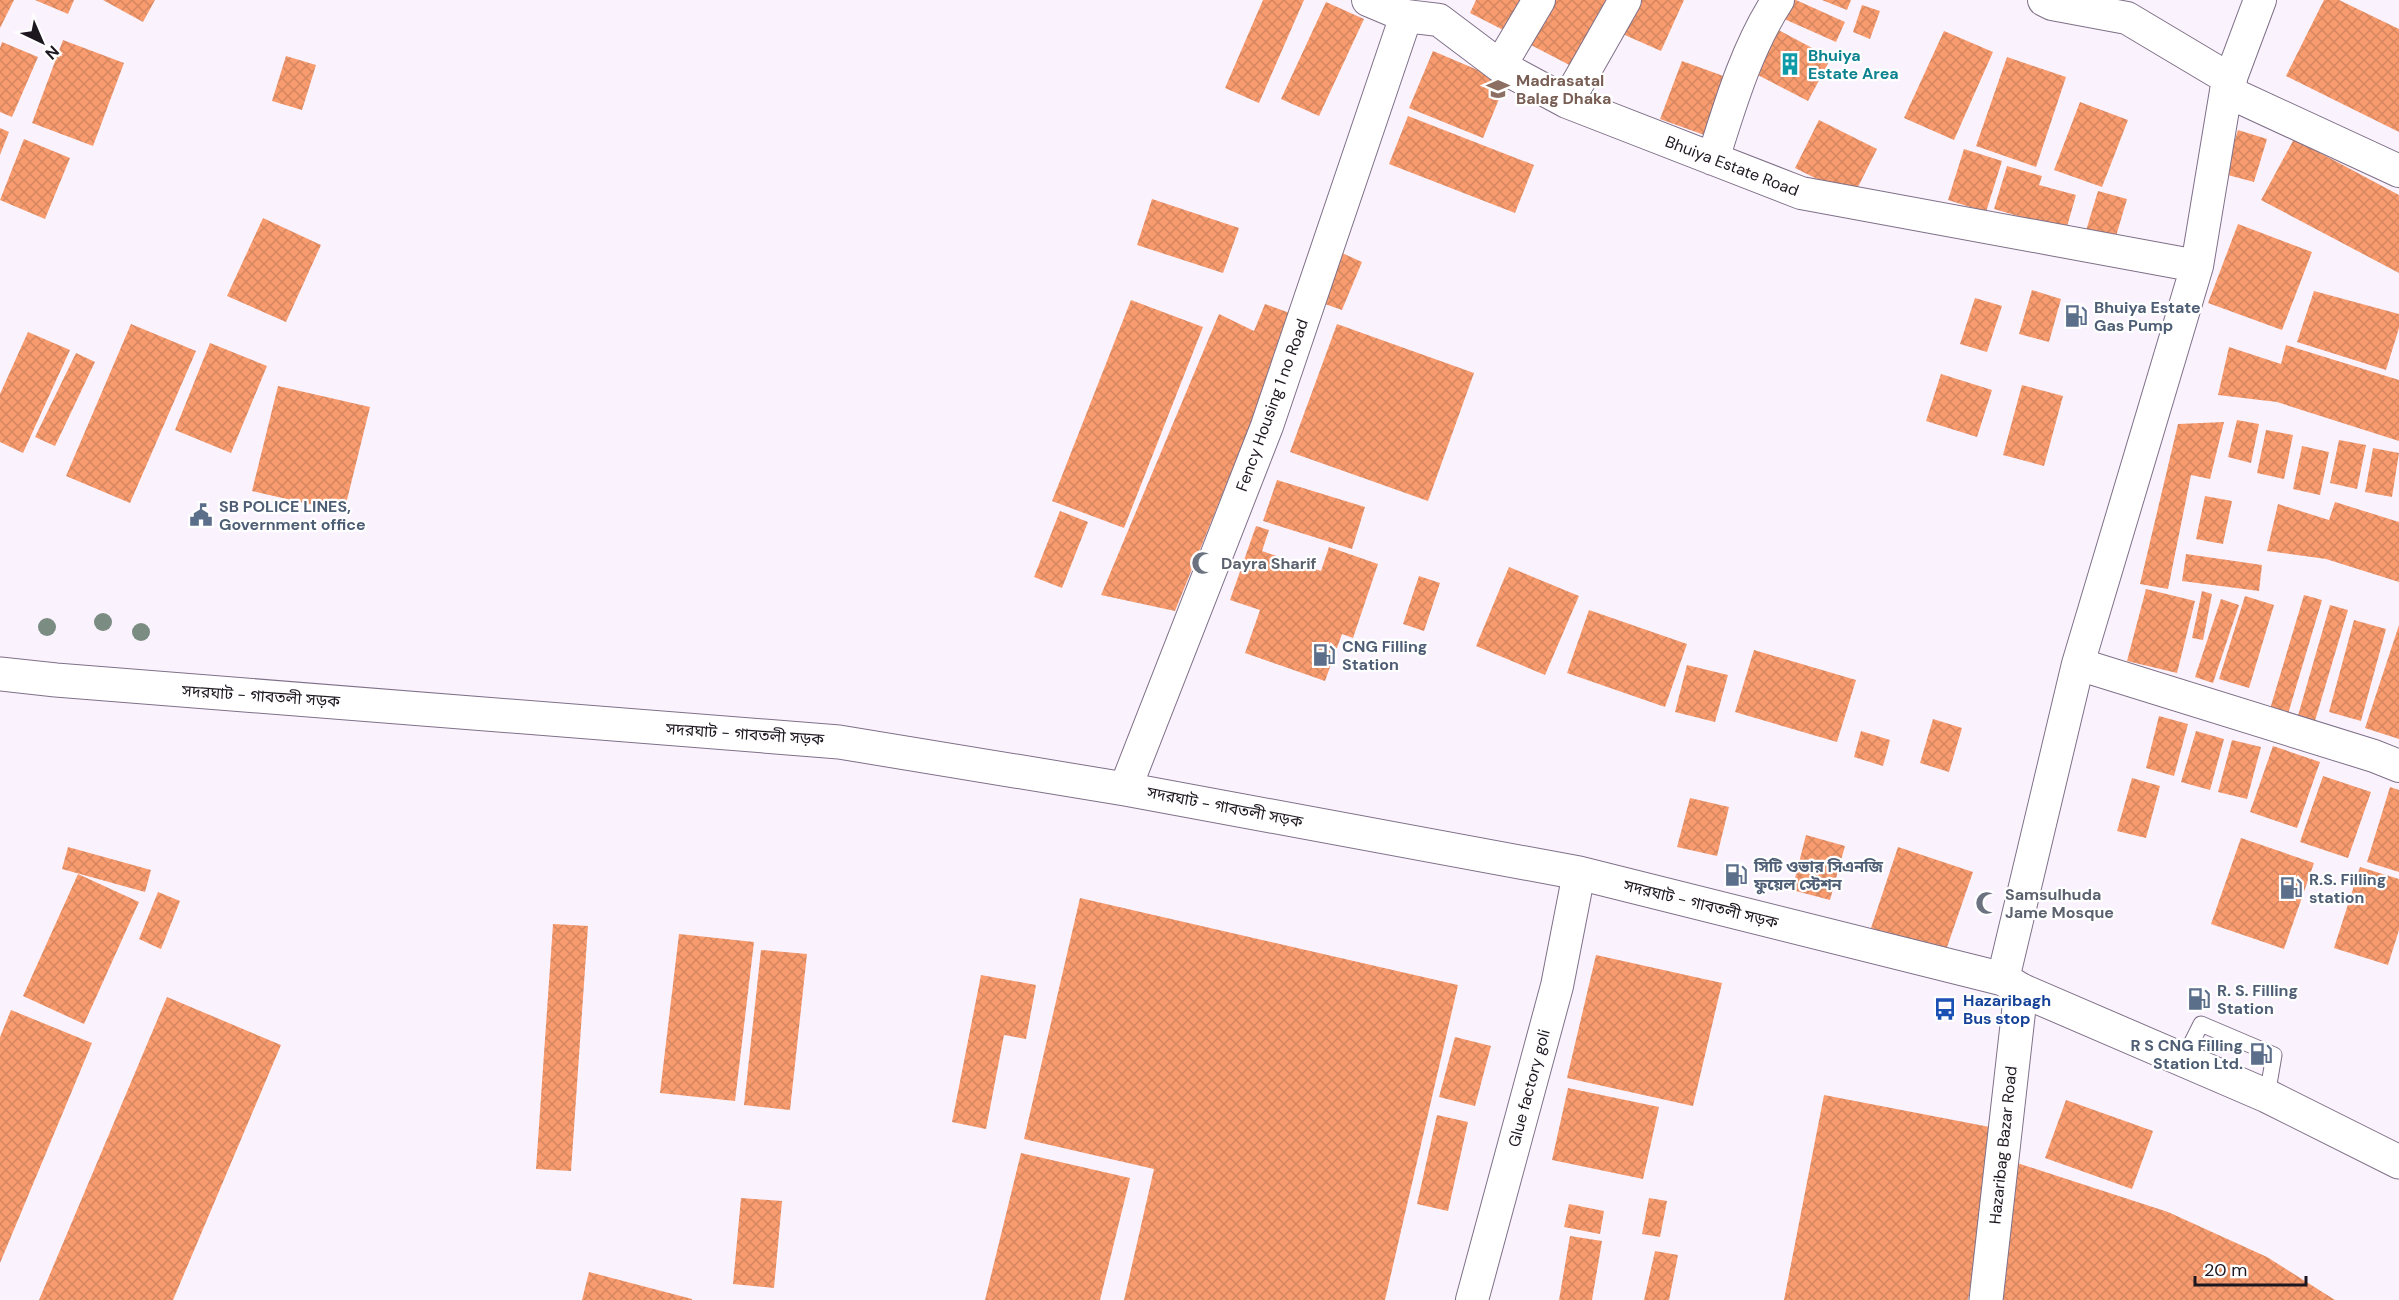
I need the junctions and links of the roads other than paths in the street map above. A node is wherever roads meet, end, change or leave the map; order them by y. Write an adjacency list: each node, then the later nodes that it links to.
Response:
1 (1368, 0): 8 (street, Bhuiya Estate Road)
2 (1539, 0): 9 (street)
3 (1625, 0): 11 (street)
4 (1778, 0): 12 (street)
5 (2044, 0): 10 (street)
6 (2260, 0): 10 (street)
7 (1445, 10): 8 (street, Bhuiya Estate Road); 9 (street, Bhuiya Estate Road)
8 (1406, 16): 18 (street, Fency Housing 1 no Road)
9 (1500, 66): 11 (street, Bhuiya Estate Road)
10 (2228, 86): 13 (street); 14 (street)
11 (1567, 102): 12 (street, Bhuiya Estate Road)
12 (1713, 159): 14 (street, Bhuiya Estate Road)
13 (2399, 171)
14 (2197, 266): 15 (street)
15 (2078, 664): 17 (street); 20 (street)
16 (0, 674): 18 (main road, সদরঘাট - গাবতলী সড়ক)
17 (2399, 765)
18 (1125, 789): 19 (main road, সদরঘাট - গাবতলী সড়ক)
19 (1580, 873): 20 (main road, সদরঘাট - গাবতলী সড়ক); 22 (street, Glue factory goli)
20 (2012, 984): 21 (main road, সদরঘাট - গাবতলী সড়ক); 23 (main road, Hazaribag Bazar Road)
21 (2399, 1162)
22 (1472, 1300)
23 (1986, 1300)

